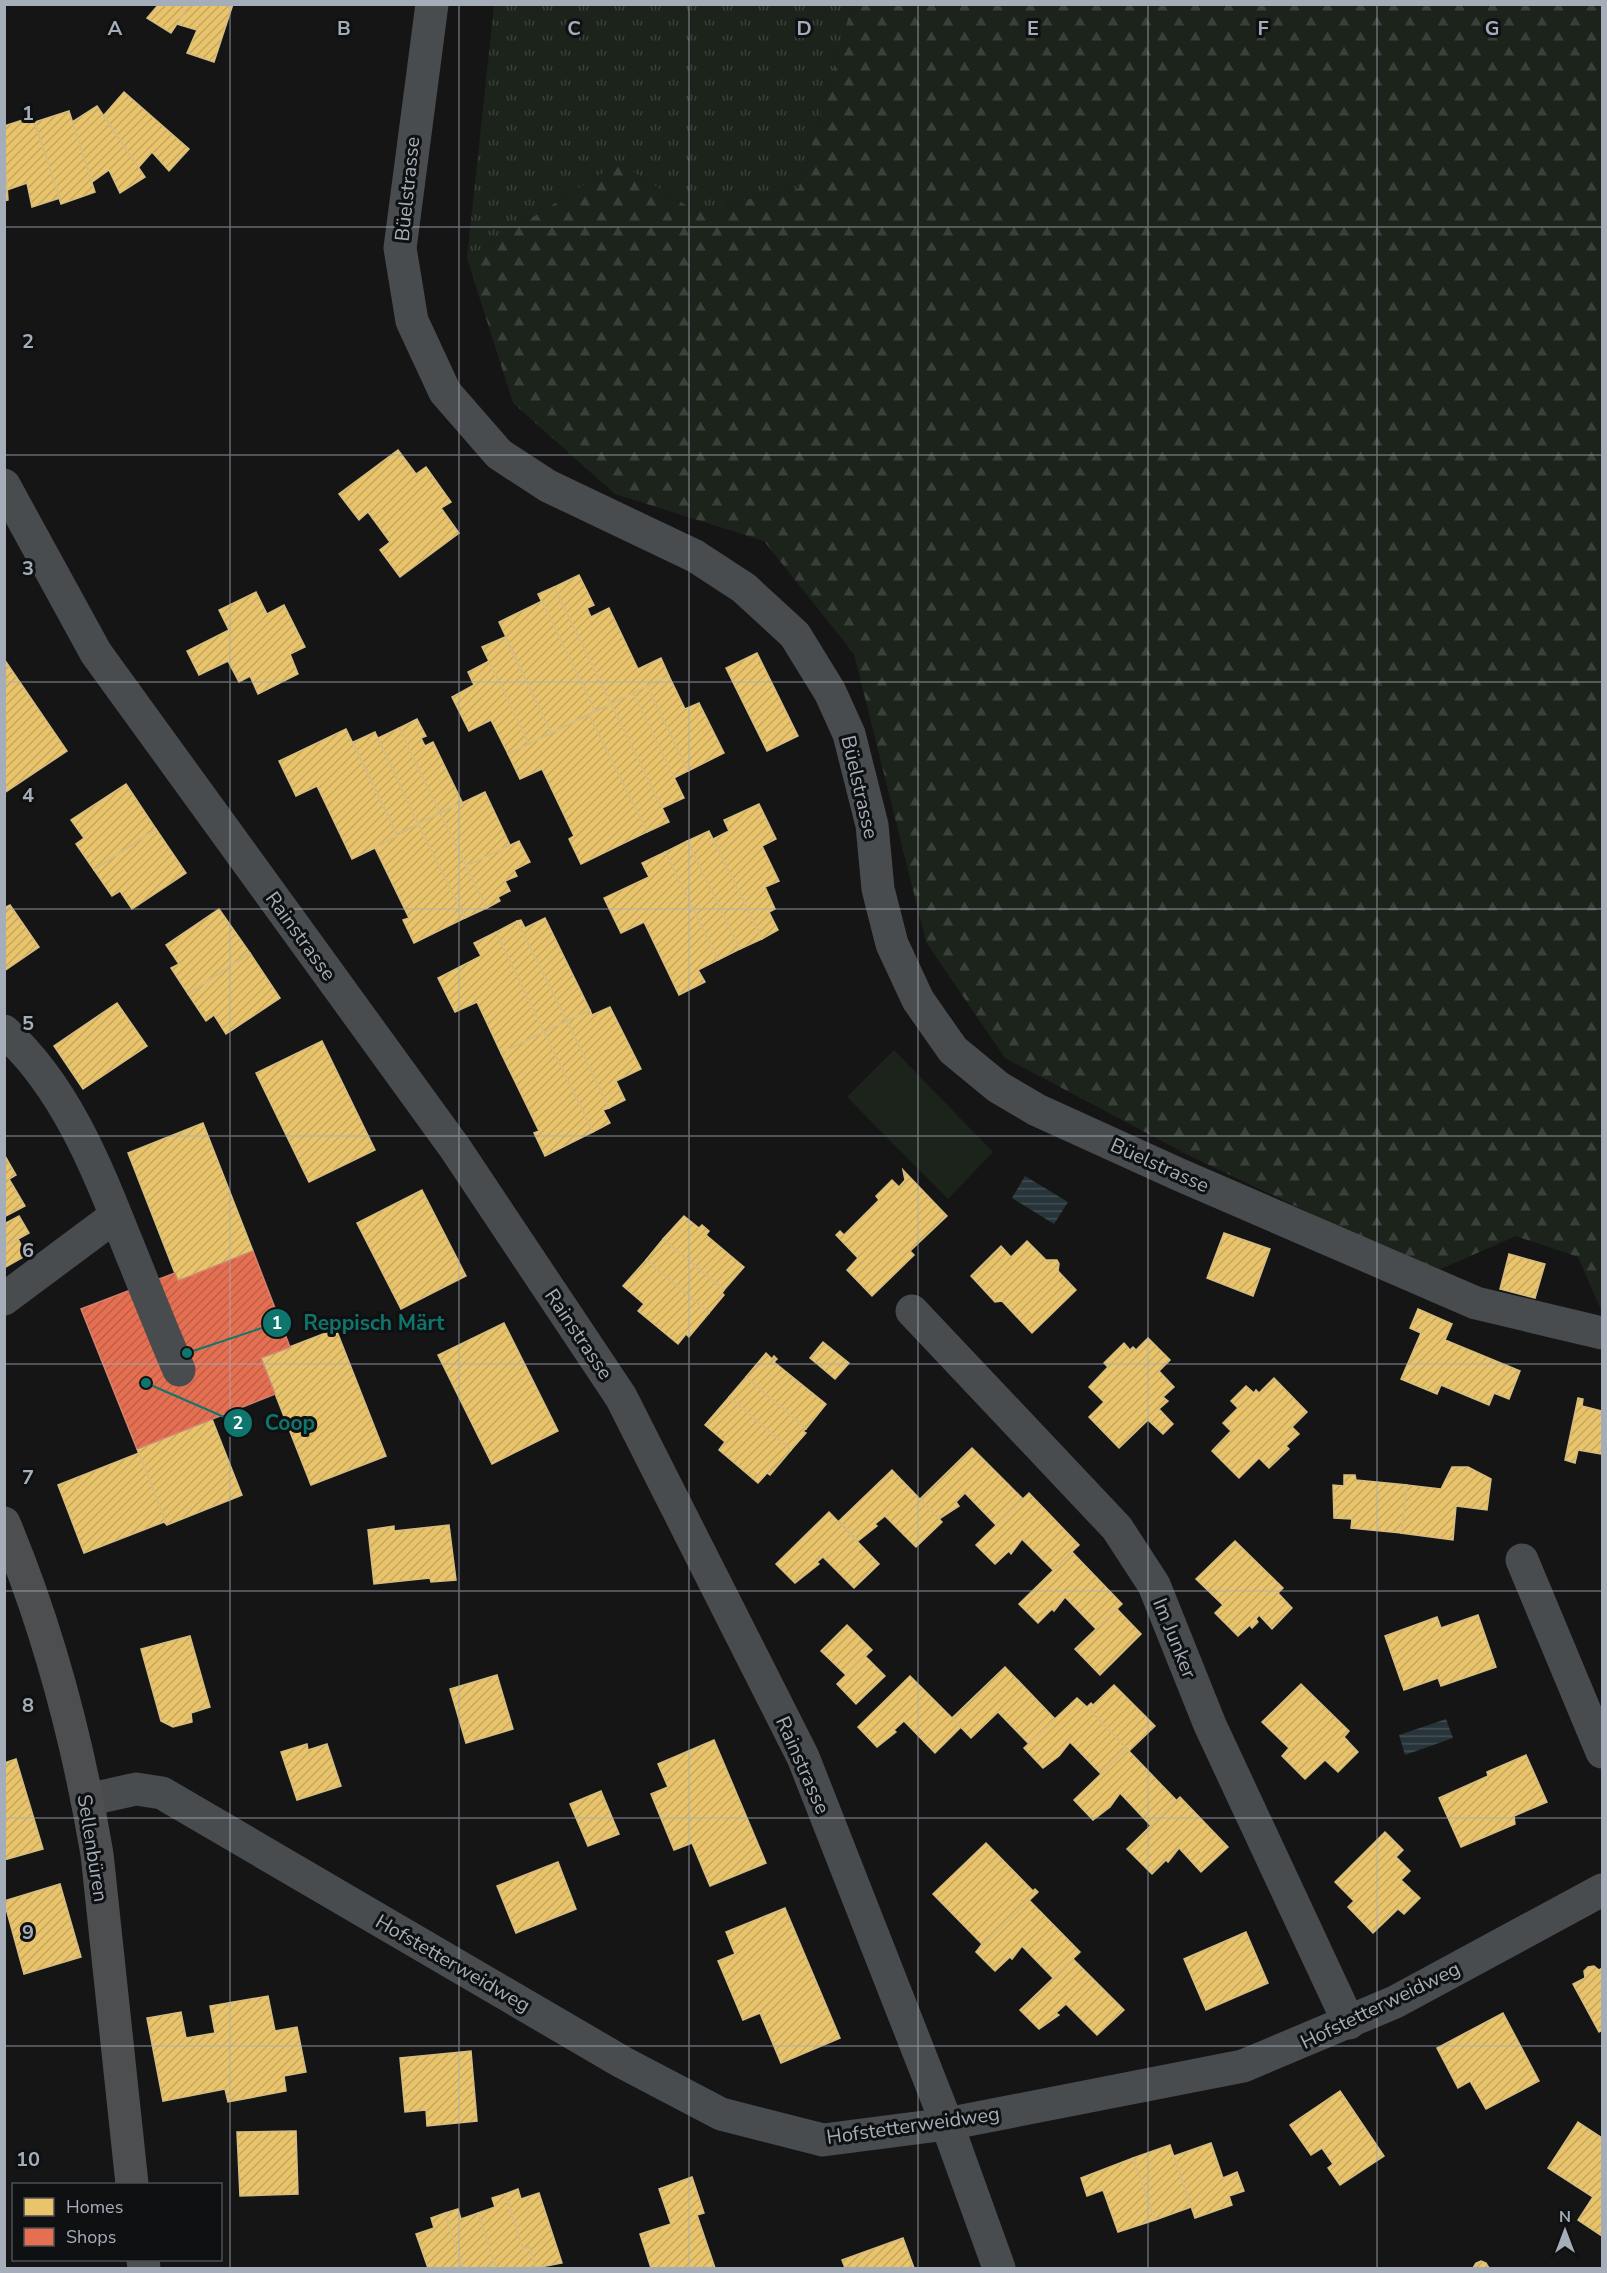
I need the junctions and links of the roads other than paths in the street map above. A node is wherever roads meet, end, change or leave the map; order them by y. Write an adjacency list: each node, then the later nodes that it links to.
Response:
1 (432, 4): 7 (street, Büelstrasse)
2 (4, 485): 15 (street, Rainstrasse)
3 (4, 1031): 8 (street)
4 (106, 1223): 5 (street)
5 (4, 1299)
6 (912, 1311): 14 (street, Im Junker)
7 (1602, 1333)
8 (179, 1370)
9 (4, 1523): 12 (main road, Sellenbüren)
10 (1522, 1560): 11 (street)
11 (1602, 1752)
12 (87, 1800): 15 (street, Hofstetterweidweg); 16 (main road, Sellenbüren)
13 (1602, 1890): 14 (street, Hofstetterweidweg)
14 (1350, 2023): 15 (street, Hofstetterweidweg)
15 (947, 2124): 17 (street, Rainstrasse)
16 (132, 2183)
17 (999, 2268)

